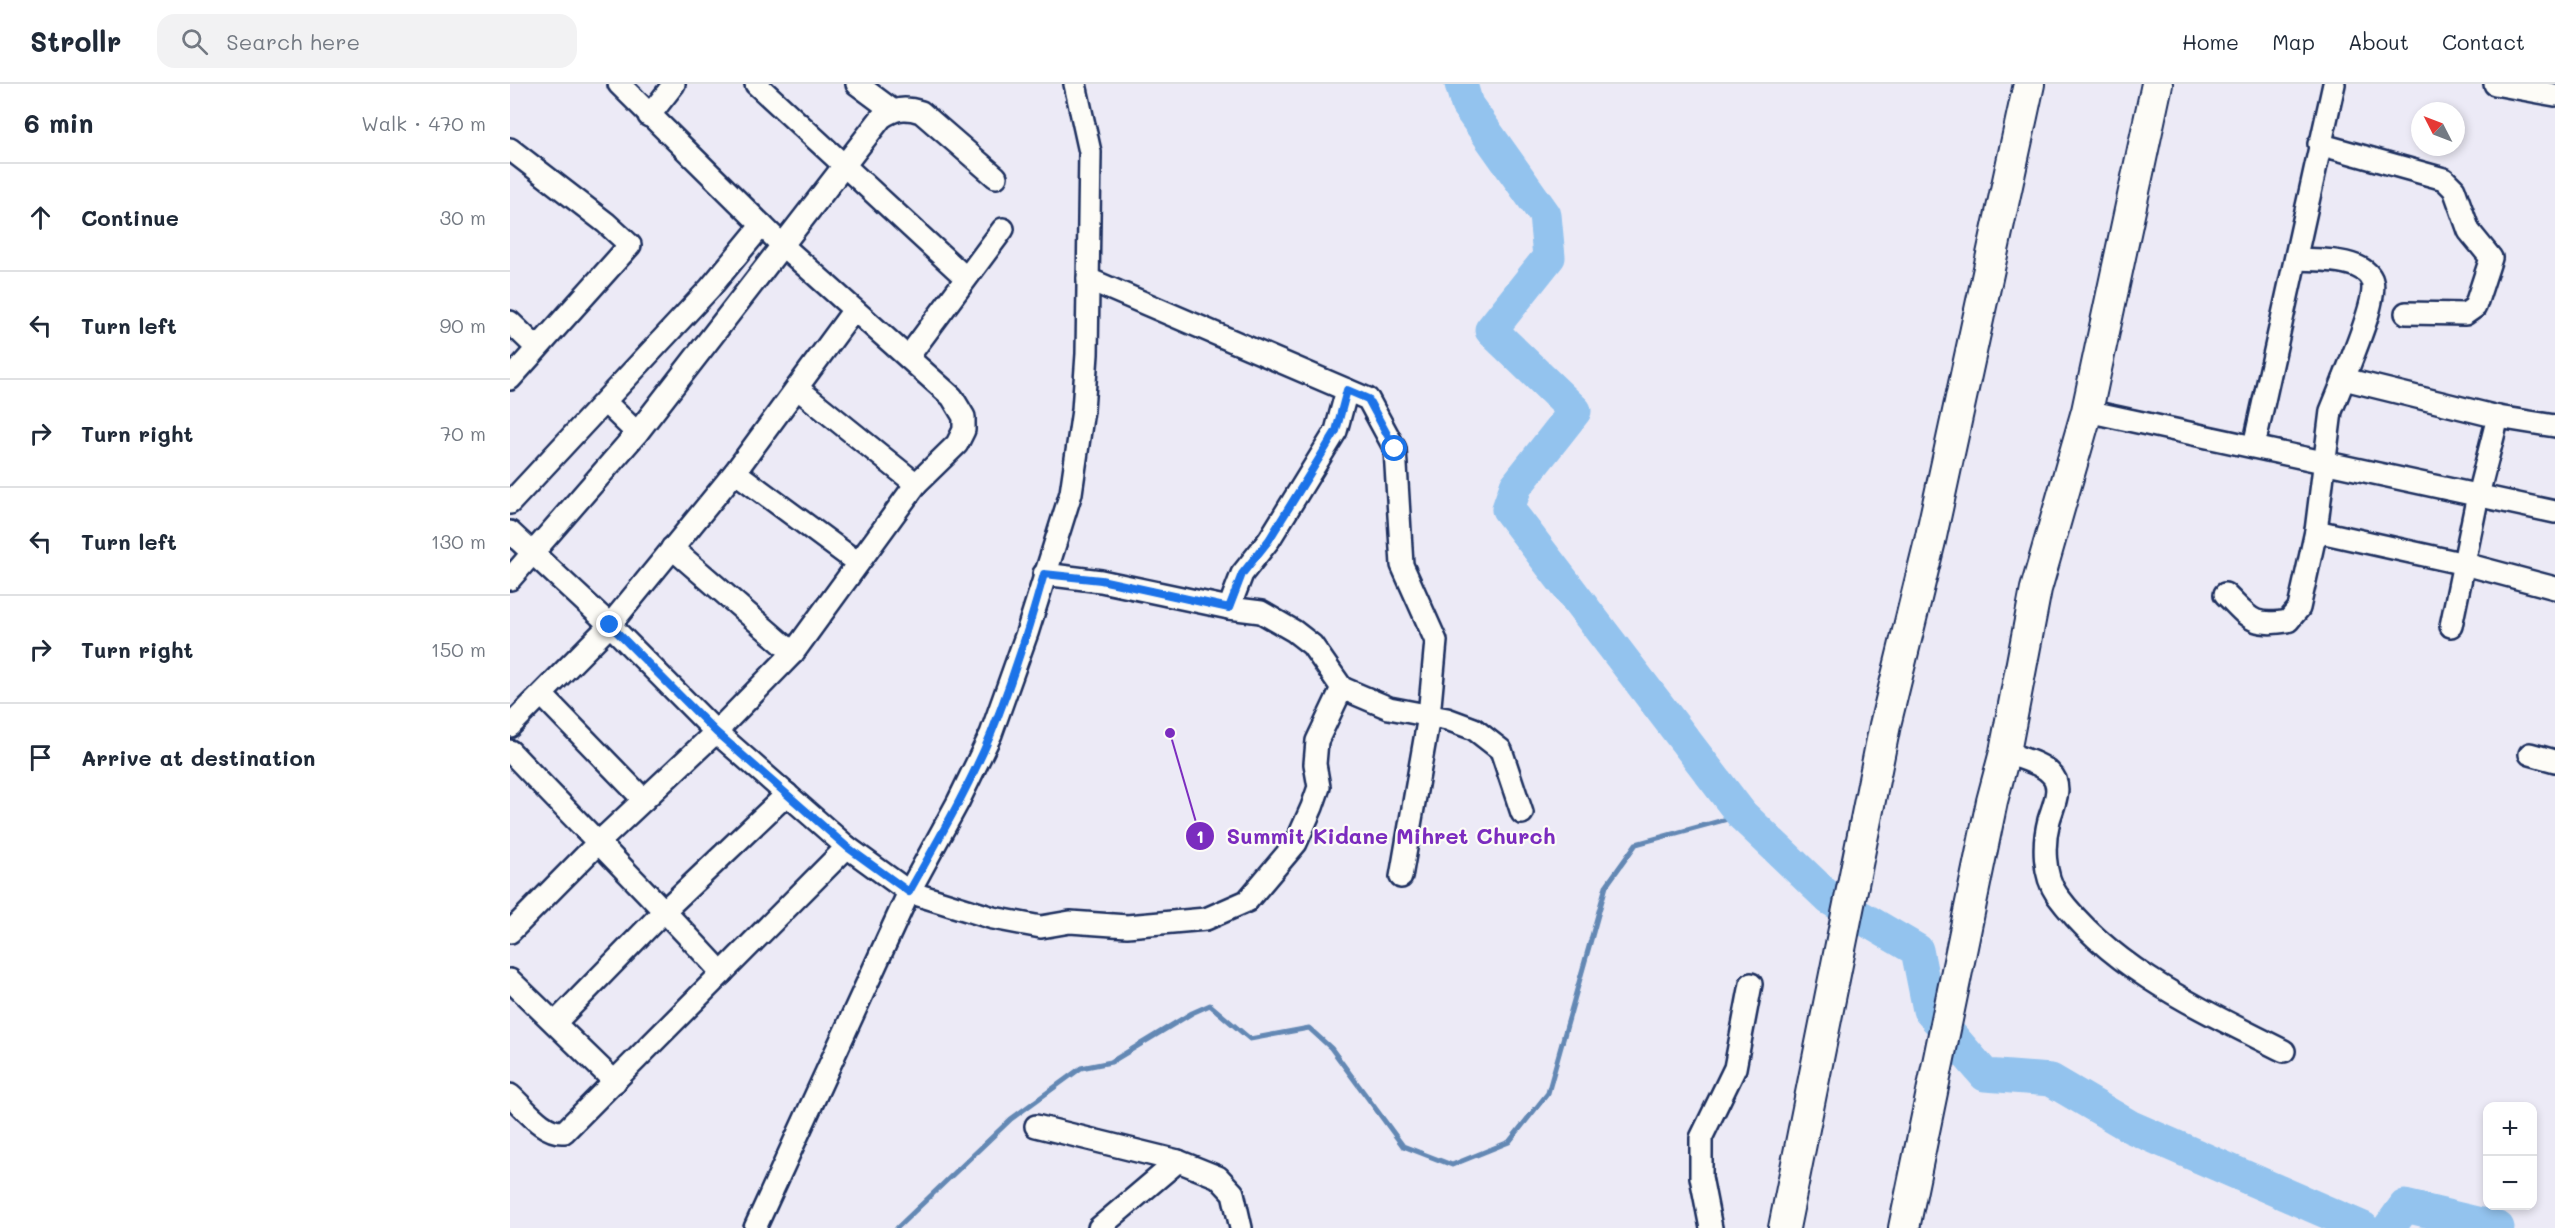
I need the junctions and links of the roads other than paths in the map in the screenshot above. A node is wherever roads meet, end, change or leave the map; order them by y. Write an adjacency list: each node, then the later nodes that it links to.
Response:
1 (619, 84): 12 (street)
2 (674, 84): 12 (street)
3 (756, 84): 15 (street)
4 (857, 84): 11 (street)
5 (1075, 84): 22 (street)
6 (2029, 84): 89 (highway)
7 (2157, 84): 33 (highway)
8 (2334, 84): 13 (street)
9 (2495, 84): 10 (street)
10 (2555, 95)
11 (892, 110): 15 (street); 16 (street)
12 (649, 116): 17 (street)
13 (2319, 144): 20 (street); 24 (street)
14 (511, 151): 26 (street)
15 (844, 167): 19 (street); 21 (street)
16 (996, 177)
17 (762, 225): 19 (street); 32 (street)
18 (1003, 229): 21 (street)
19 (782, 245): 23 (street); 36 (street)
20 (2296, 259): 29 (street); 37 (street)
21 (966, 278): 27 (street)
22 (1088, 279): 31 (street); 50 (street)
23 (854, 310): 27 (street); 30 (street)
24 (2406, 313)
25 (510, 322): 26 (street)
26 (537, 348): 28 (street)
27 (908, 357): 40 (street)
28 (510, 379)
29 (2344, 379): 34 (street); 38 (street)
30 (797, 388): 39 (street); 40 (street)
31 (1347, 390): 54 (street); 60 (street)
32 (605, 402): 36 (street); 42 (street)
33 (2087, 411): 37 (street); 64 (highway)
34 (2498, 417): 35 (street); 41 (street)
35 (2555, 426)
36 (637, 433): 47 (street)
37 (2254, 446): 38 (street)
38 (2325, 463): 41 (street); 44 (street)
39 (735, 472): 46 (street); 48 (street)
40 (916, 484): 48 (street)
41 (2478, 495): 43 (street); 49 (street)
42 (510, 503)
43 (2555, 512)
44 (2316, 531): 49 (street); 53 (street)
45 (510, 532): 47 (street)
46 (672, 548): 55 (street); 57 (street)
47 (533, 555): 51 (street); 55 (street)
48 (858, 563): 57 (street)
49 (2465, 564): 52 (street); 56 (street)
50 (1044, 574): 54 (street); 73 (street)
51 (510, 579)
52 (2555, 588)
53 (2225, 594)
54 (1229, 608): 58 (street)
55 (610, 625): 59 (street); 62 (street)
56 (2451, 626)
57 (793, 653): 62 (street)
58 (1342, 688): 60 (street); 73 (street)
59 (542, 695): 61 (street); 68 (street)
60 (1429, 716): 69 (street); 72 (street)
61 (510, 726)
62 (716, 732): 67 (street); 68 (street)
63 (510, 751): 70 (street)
64 (2005, 753): 80 (street); 90 (highway)
65 (2530, 754): 66 (street)
66 (2555, 761)
67 (787, 794): 71 (street); 74 (street)
68 (644, 800): 70 (street)
69 (1522, 813)
70 (597, 844): 74 (street); 75 (street)
71 (847, 847): 73 (street); 76 (street)
72 (1401, 877)
73 (909, 892): 85 (street)
74 (665, 910): 76 (street); 79 (street)
75 (510, 932)
76 (722, 973): 81 (street)
77 (510, 980): 79 (street)
78 (1751, 984): 88 (street)
79 (555, 1023): 81 (street)
80 (2284, 1051)
81 (615, 1082): 82 (street)
82 (510, 1095)
83 (1036, 1126): 84 (street)
84 (1178, 1161): 86 (street); 87 (street)
85 (755, 1228)
86 (1099, 1228)
87 (1241, 1228)
88 (1711, 1228)
89 (1784, 1228)
90 (1904, 1228)

